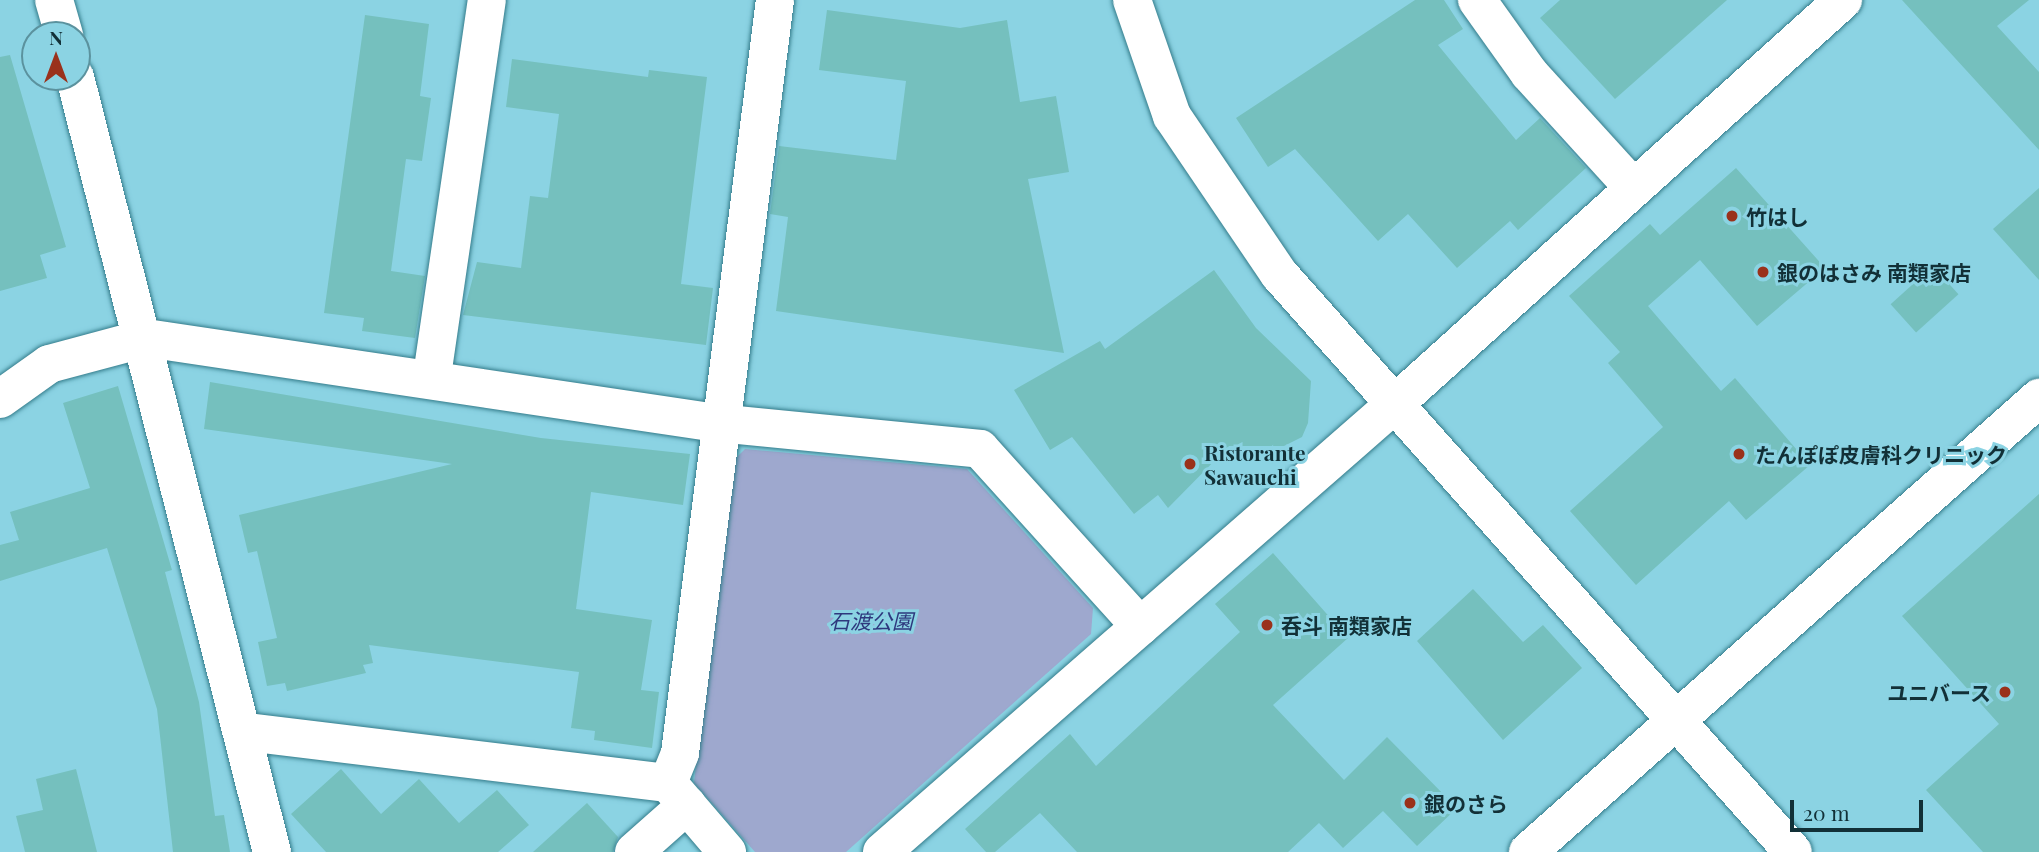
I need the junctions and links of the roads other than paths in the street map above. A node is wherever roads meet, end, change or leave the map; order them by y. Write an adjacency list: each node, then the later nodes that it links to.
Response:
1 (54, 0): 7 (street)
2 (486, 0): 11 (street)
3 (775, 0): 15 (street)
4 (1132, 0): 14 (street)
5 (1477, 0): 9 (street)
6 (1843, 0): 9 (street)
7 (60, 21)
8 (79, 91): 10 (street)
9 (1632, 186): 14 (street)
10 (146, 338): 11 (street); 13 (street); 18 (street)
11 (432, 376): 15 (street)
12 (2039, 398): 17 (street)
13 (0, 399)
14 (1398, 401): 16 (street); 17 (street)
15 (717, 423): 16 (street); 19 (street)
16 (1140, 626): 23 (street)
17 (1676, 720): 24 (street); 25 (street)
18 (246, 732): 19 (street); 20 (street)
19 (677, 794): 21 (street); 22 (street)
20 (272, 852)
21 (635, 852)
22 (727, 852)
23 (882, 852)
24 (1528, 852)
25 (1793, 852)

